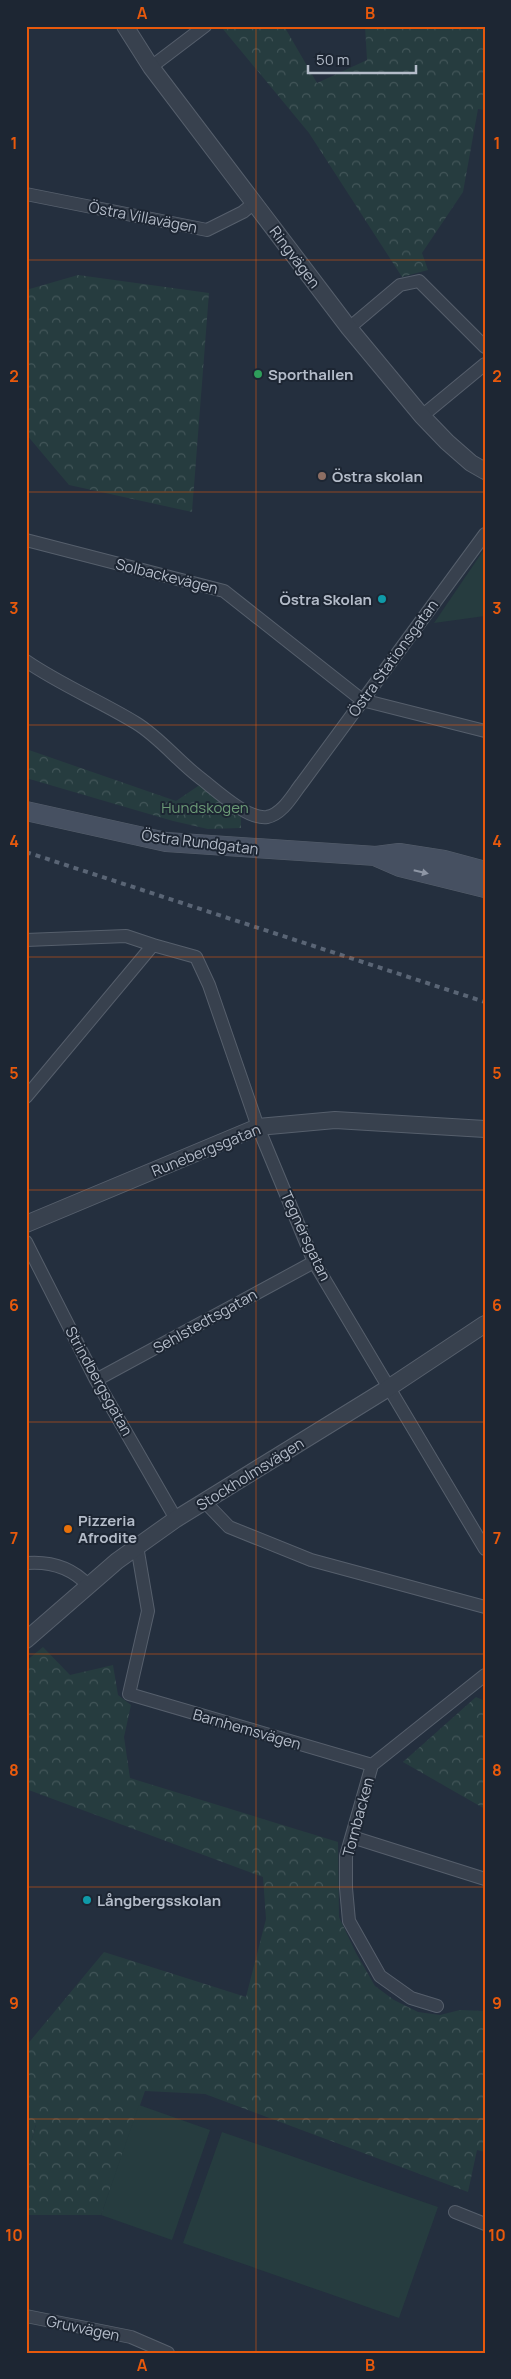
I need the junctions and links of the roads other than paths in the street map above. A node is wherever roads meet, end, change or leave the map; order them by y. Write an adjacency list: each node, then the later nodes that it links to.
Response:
1 (124, 26): 3 (street, Ringvägen)
2 (206, 26): 3 (street)
3 (151, 67): 5 (street, Ringvägen)
4 (26, 194): 5 (street, Östra Villavägen)
5 (254, 203): 6 (street, Ringvägen)
6 (348, 328): 7 (street); 9 (street, Ringvägen)
7 (485, 347)
8 (485, 364): 9 (street)
9 (422, 416): 10 (street, Ringvägen)
10 (485, 471)
11 (485, 534): 14 (street, Östra Stationsgatan)
12 (26, 540): 14 (street, Solbackevägen)
13 (26, 661): 14 (street, Östra Stationsgatan)
14 (362, 700): 15 (street)
15 (485, 731)
16 (26, 811): 17 (main road, Östra Rundgatan)
17 (376, 856): 18 (main road, Östra Rundgatan); 19 (main road, Östra Rundgatan, one-way to 19)
18 (485, 871)
19 (485, 888)
20 (26, 940): 21 (street)
21 (154, 945): 22 (street); 23 (street, Tegnérsgatan)
22 (26, 1097)
23 (258, 1127): 24 (street, Runebergsgatan); 25 (street, Runebergsgatan); 27 (street, Tegnérsgatan)
24 (485, 1129)
25 (26, 1224)
26 (26, 1242): 29 (street, Strindbergsgatan)
27 (314, 1262): 29 (street, Sehlstedtsgatan); 30 (street, Tegnérsgatan)
28 (485, 1324): 30 (street, Stockholmsvägen)
29 (96, 1380): 32 (street, Strindbergsgatan)
30 (390, 1387): 31 (street, Stockholmsvägen); 34 (street, Tegnérsgatan)
31 (205, 1502): 32 (street, Stockholmsvägen); 37 (street)
32 (176, 1518): 33 (street, Stockholmsvägen)
33 (137, 1546): 36 (street, Stockholmsvägen); 40 (street, Barnhemsvägen)
34 (485, 1549)
35 (26, 1563): 36 (street)
36 (88, 1585): 38 (street, Stockholmsvägen)
37 (485, 1607)
38 (26, 1640)
39 (485, 1675): 40 (street)
40 (372, 1765): 41 (street, Tornbacken)
41 (352, 1837): 42 (street); 43 (street, Tornbacken)
42 (485, 1879)
43 (437, 2006)
44 (454, 2212): 45 (street)
45 (485, 2224)
46 (26, 2316): 47 (street, Gruvvägen)
47 (168, 2353)

